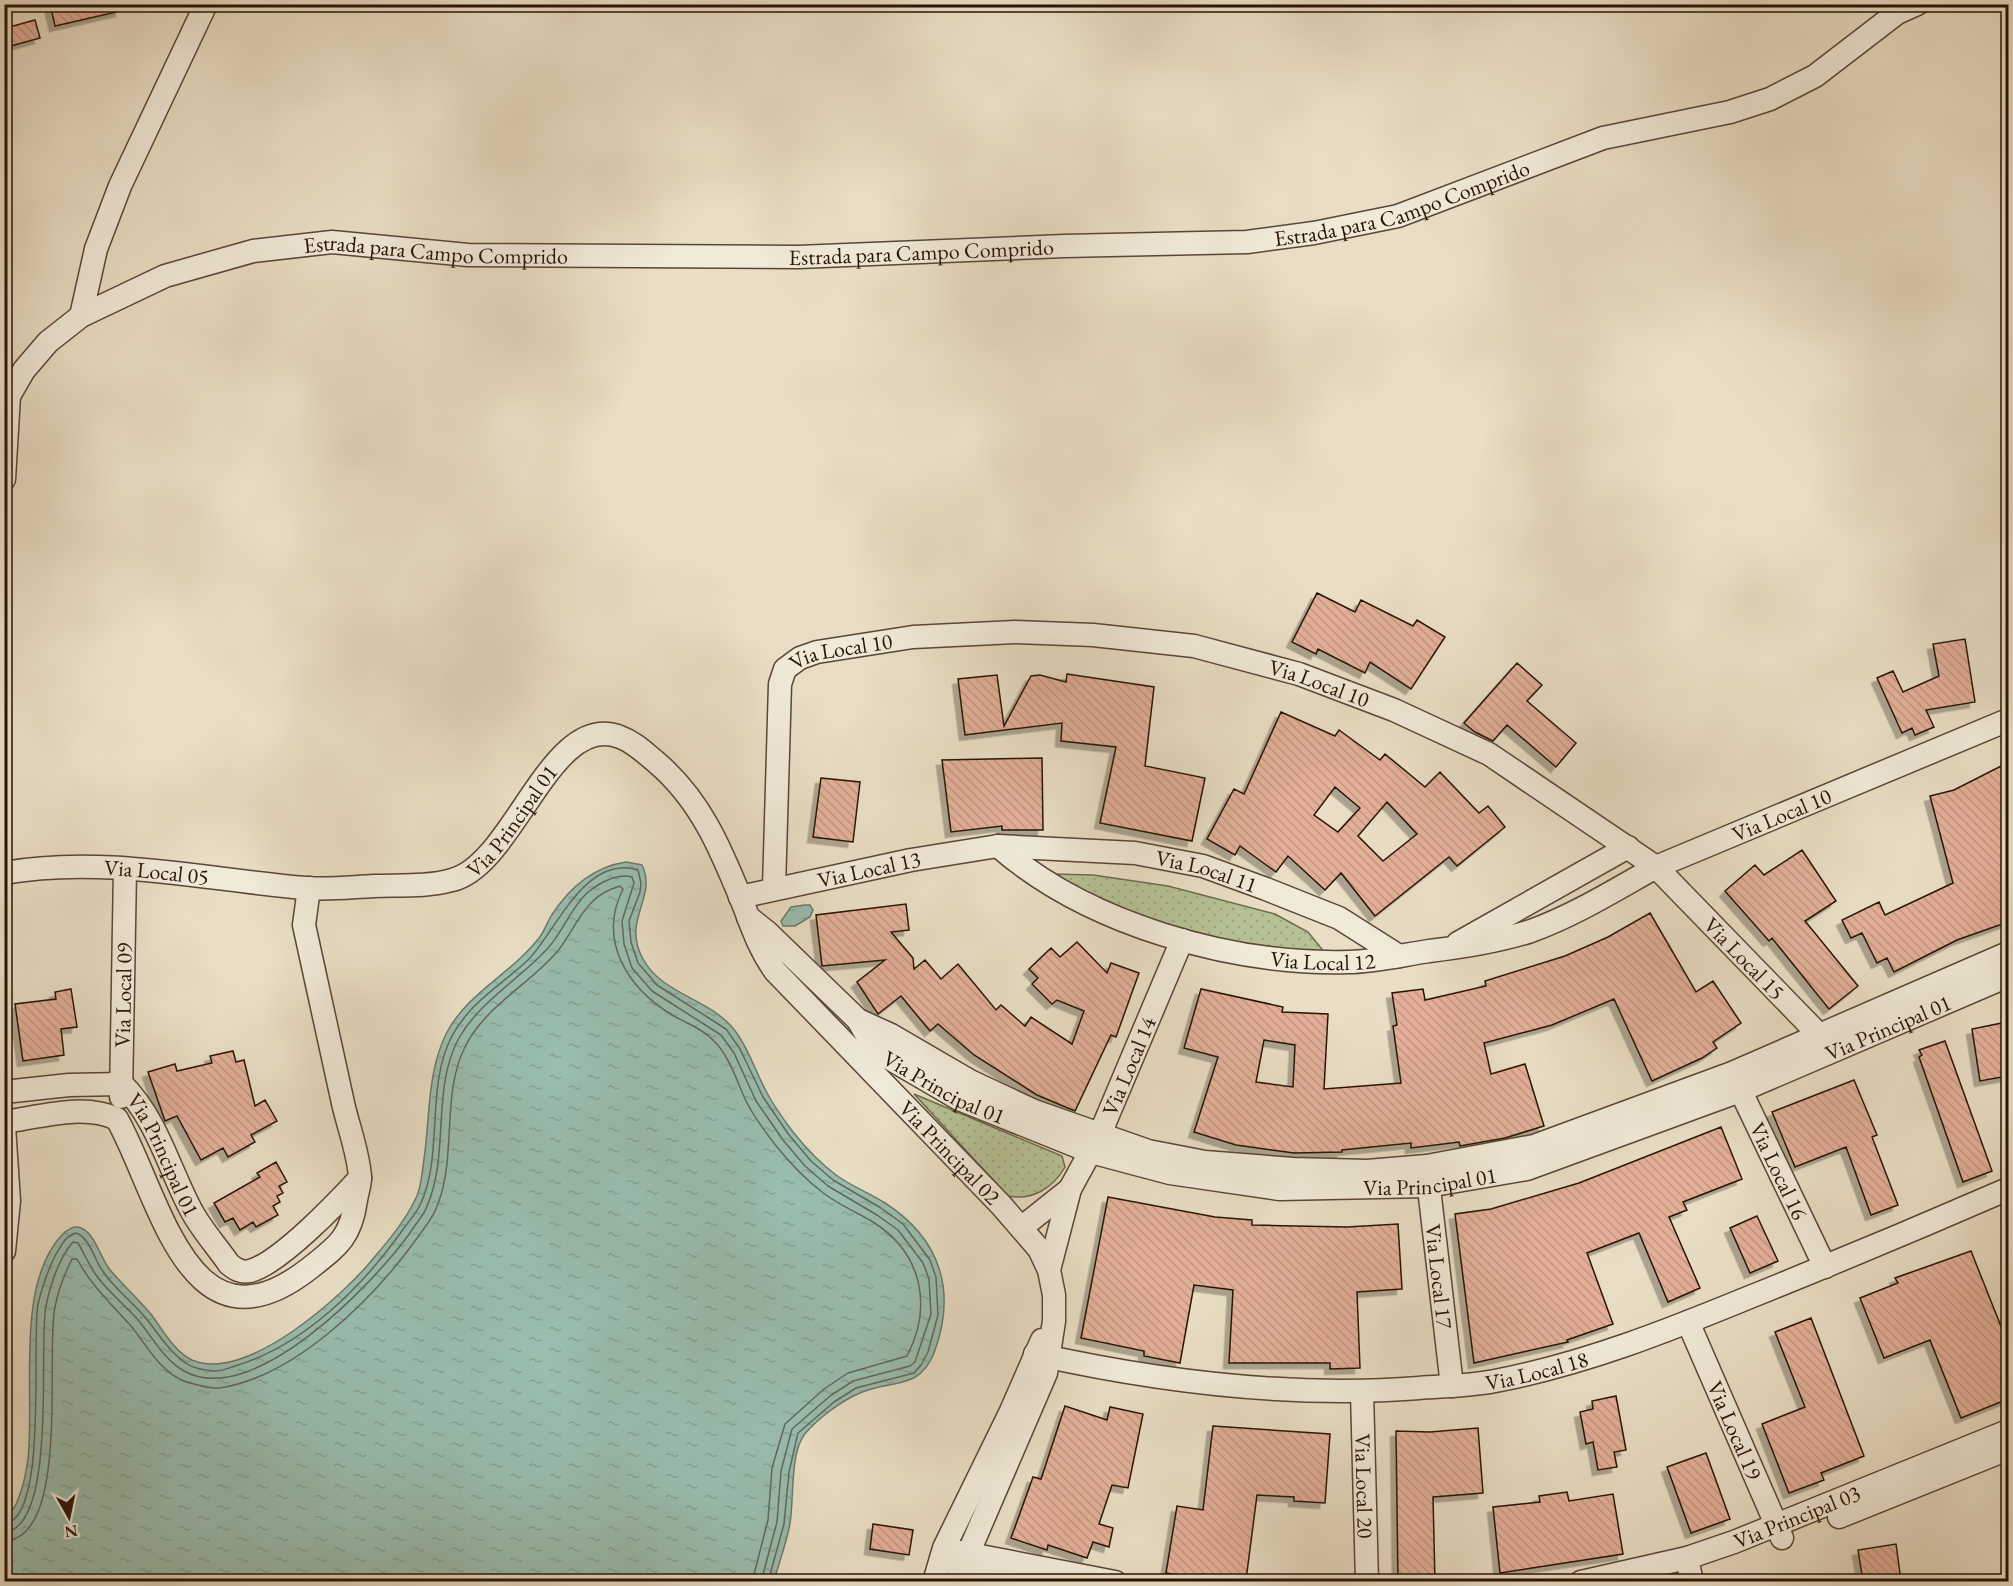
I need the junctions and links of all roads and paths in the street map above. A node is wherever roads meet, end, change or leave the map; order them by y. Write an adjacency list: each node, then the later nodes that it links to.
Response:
1 (206, 4): 3 (street)
2 (1917, 4): 3 (street, Estrada para Campo Comprido)
3 (81, 316): 4 (street, Estrada para Campo Comprido)
4 (4, 479)
5 (2008, 720): 8 (street, Via Local 10)
6 (998, 846): 12 (street, Via Local 13); 14 (street, Via Local 12); 17 (street, Via Local 11)
7 (1628, 847): 8 (street, Via Local 10); 12 (street, Via Local 10); 15 (street)
8 (1656, 867): 15 (street, Via Local 12); 19 (street, Via Local 15)
9 (125, 869): 10 (street, Via Local 05); 11 (street, Via Local 05); 21 (street, Via Local 09)
10 (4, 873)
11 (309, 888): 13 (street, Via Principal 01); 27 (street, Via Principal 01)
12 (774, 888): 13 (street, Via Local 13)
13 (744, 907): 25 (street, Via Principal 01); 30 (street, Via Principal 02)
14 (1182, 940): 17 (street, Via Local 12); 25 (street, Via Local 14)
15 (1449, 949): 17 (street, Via Local 12)
16 (2008, 953): 19 (street, Via Principal 01)
17 (1399, 956)
18 (2008, 976): 19 (street, Via Principal 01)
19 (1826, 1042): 20 (street, Via Principal 01)
20 (1736, 1082): 26 (street, Via Principal 01); 33 (street, Via Local 16)
21 (122, 1084): 22 (street, Via Principal 01); 23 (street, Via Local 09); 32 (street, Via Principal 01)
22 (4, 1092)
23 (117, 1119): 24 (street, Via Principal 01); 35 (street, Via Principal 01)
24 (4, 1124): 31 (street)
25 (1096, 1143): 26 (street, Via Principal 01); 28 (street, Via Local 14)
26 (1428, 1176): 38 (street, Via Local 17)
27 (360, 1178): 32 (street); 35 (street, Via Principal 01)
28 (1070, 1189): 30 (street, Via Local 14); 34 (street, Via Local 14)
29 (2008, 1189): 33 (street, Via Local 18)
30 (1021, 1228): 34 (street, Via Principal 02)
31 (4, 1251)
32 (229, 1264): 35 (street)
33 (1825, 1267): 36 (street, Via Local 18)
34 (1049, 1269): 37 (street, Via Principal 02)
35 (212, 1288)
36 (1688, 1322): 38 (street, Via Local 18); 42 (street, Via Local 19)
37 (1043, 1355): 39 (street, Via Local 18); 43 (street, Via Principal 02)
38 (1452, 1386): 39 (street, Via Local 18)
39 (1362, 1392): 47 (street, Via Local 20)
40 (2008, 1431): 42 (street, Via Principal 03)
41 (2008, 1449): 42 (street, Via Principal 03)
42 (1781, 1532): 44 (street, Via Principal 03)
43 (950, 1566): 45 (street); 46 (street)
44 (1690, 1571): 48 (street, Via Principal 03); 49 (street, Via Principal 03)
45 (1022, 1581)
46 (1115, 1581)
47 (1367, 1581)
48 (1581, 1581)
49 (1657, 1581)

